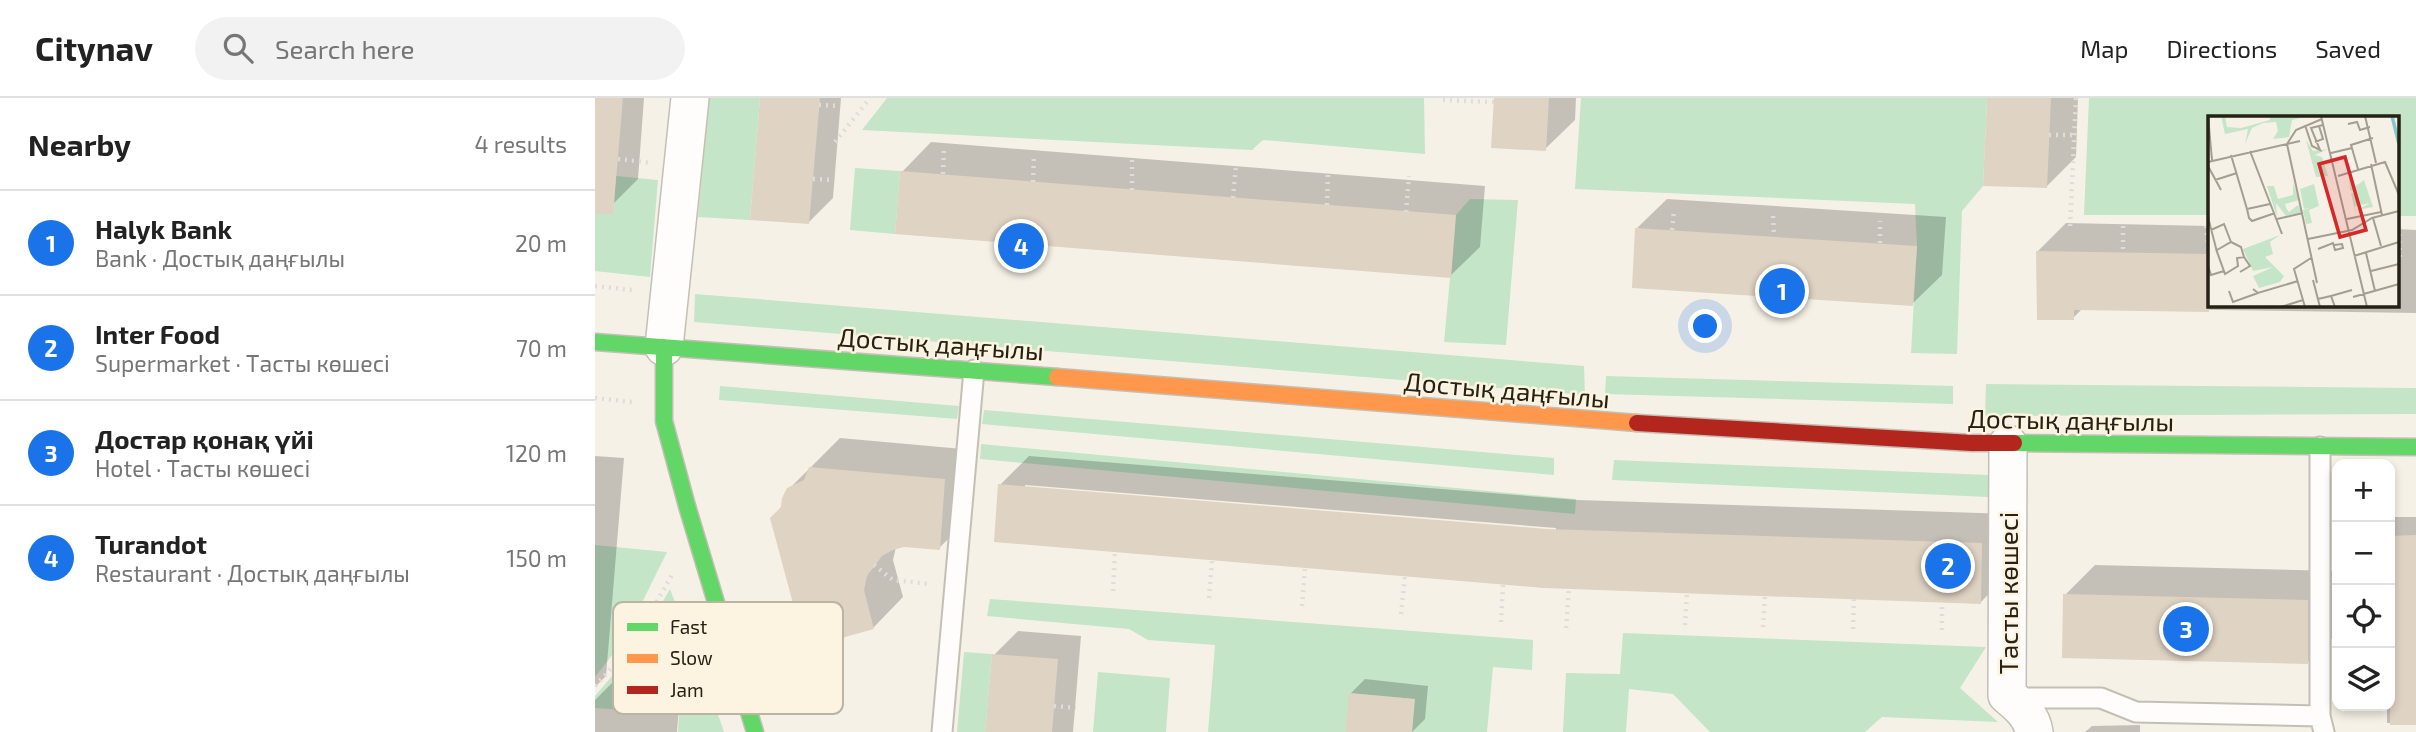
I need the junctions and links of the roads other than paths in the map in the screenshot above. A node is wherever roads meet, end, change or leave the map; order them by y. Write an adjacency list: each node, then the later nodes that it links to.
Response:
1 (690, 98): 3 (street)
2 (595, 342): 3 (main road, Достық даңғылы)
3 (664, 347): 4 (main road, Достық даңғылы); 8 (main road)
4 (974, 370): 5 (main road, Достық даңғылы); 13 (lane)
5 (2008, 444): 6 (main road, Достық даңғылы); 10 (street, Тасты көшесі)
6 (2320, 447): 7 (main road, Достық даңғылы); 11 (lane)
7 (2416, 447)
8 (716, 602)
9 (750, 714): 12 (main road)
10 (2031, 715): 11 (lane)
11 (2322, 724)
12 (755, 732)
13 (943, 732)

